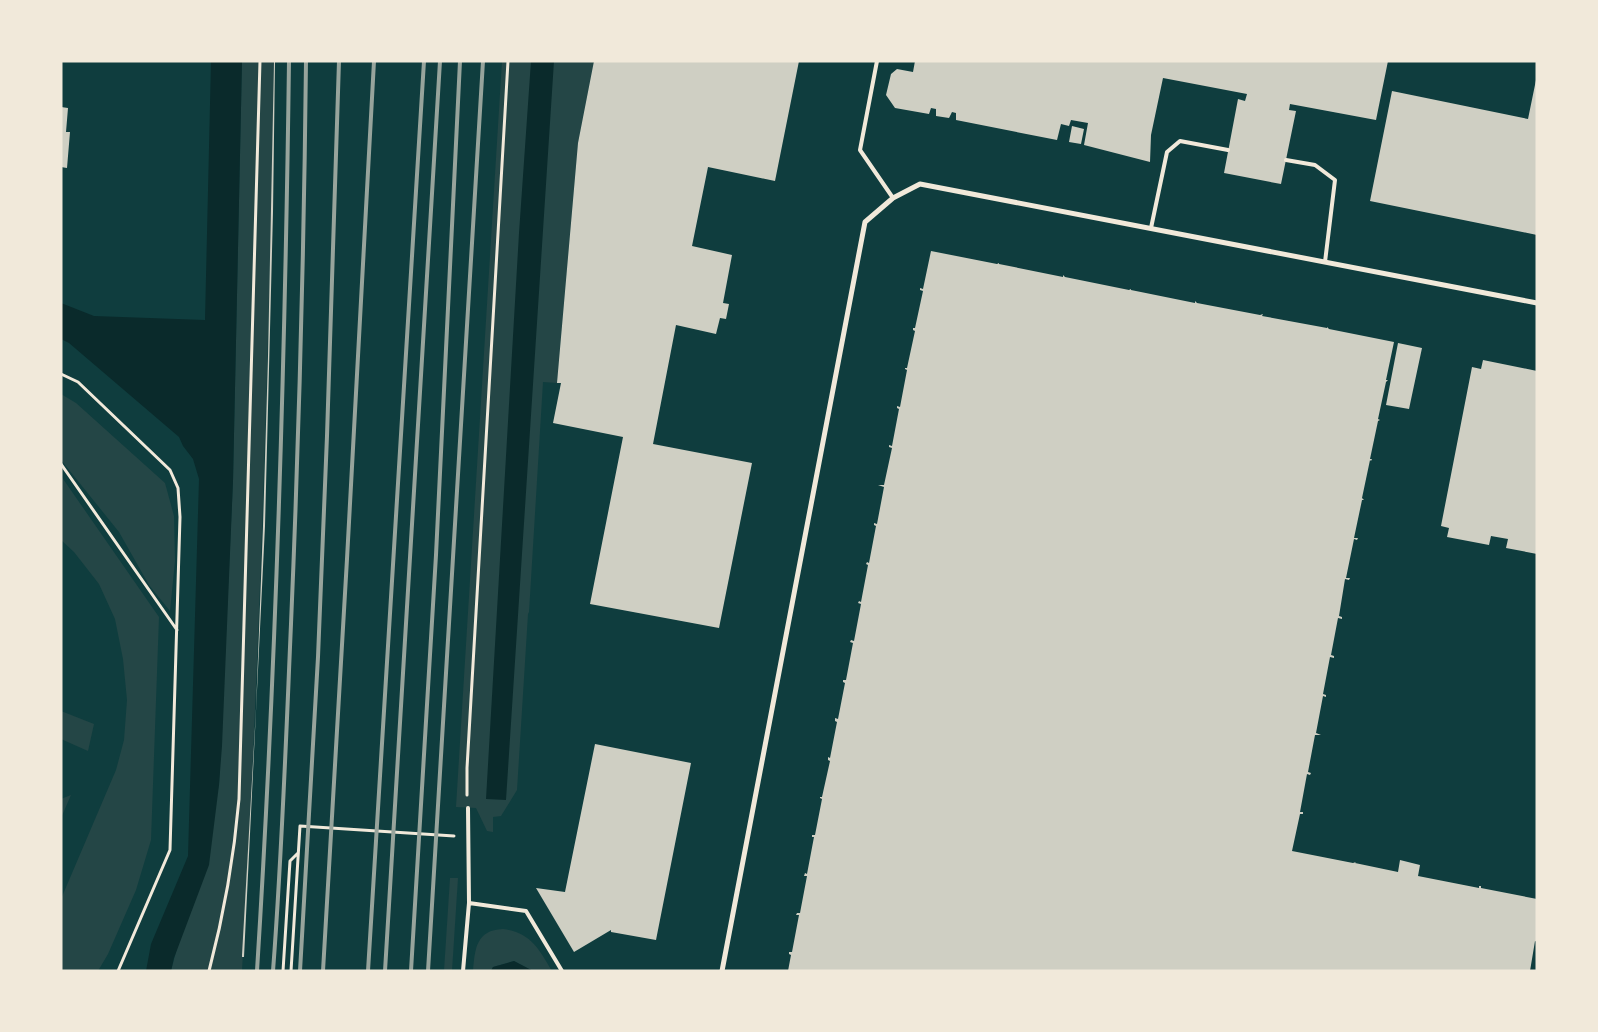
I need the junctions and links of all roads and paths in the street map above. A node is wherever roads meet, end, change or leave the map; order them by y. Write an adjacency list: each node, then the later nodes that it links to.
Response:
1 (260, 61): 18 (path)
2 (508, 61): 13 (path)
3 (877, 61): 6 (lane)
4 (1228, 150): 7 (lane)
5 (1286, 160): 8 (lane)
6 (893, 198): 7 (street); 23 (street)
7 (1151, 228): 8 (street)
8 (1324, 262): 9 (street)
9 (1537, 303)
10 (61, 374): 12 (path)
11 (61, 464): 12 (path)
12 (177, 630): 17 (path)
13 (468, 808): 14 (lane)
14 (469, 837): 15 (path); 16 (lane)
15 (298, 853): 19 (path); 20 (path)
16 (468, 903): 21 (lane); 22 (lane)
17 (118, 971)
18 (209, 971)
19 (283, 971)
20 (291, 971)
21 (463, 971)
22 (562, 971)
23 (722, 971)

